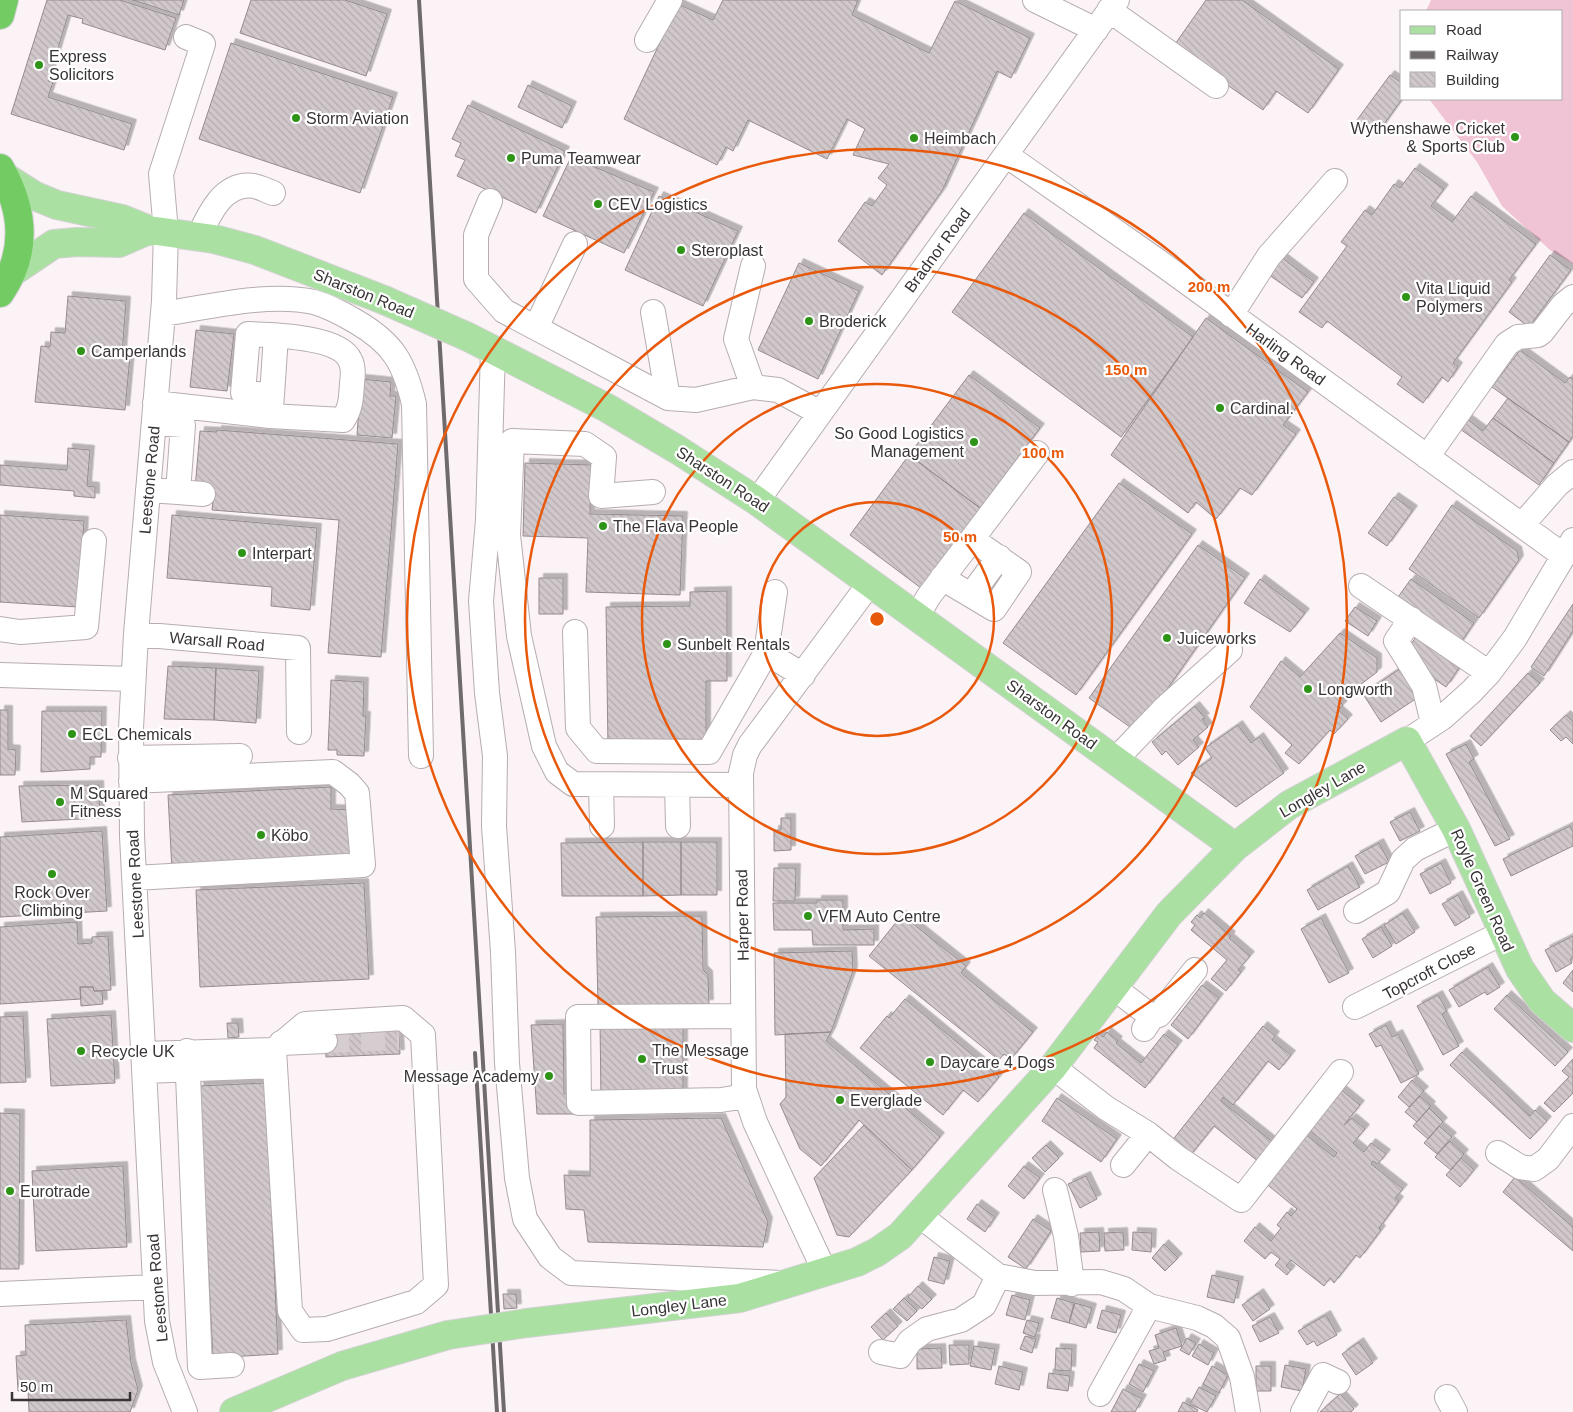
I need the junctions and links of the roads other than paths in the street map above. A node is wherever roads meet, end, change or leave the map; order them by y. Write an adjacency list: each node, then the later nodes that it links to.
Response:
1 (4, 0): 5 (highway)
2 (670, 0): 8 (street)
3 (1035, 0): 6 (street)
4 (1113, 5): 6 (street, Bradnor Road); 9 (street)
5 (0, 15)
6 (1096, 30): 10 (street, Bradnor Road)
7 (186, 37): 15 (street, Leestone Road)
8 (647, 40)
9 (1216, 86)
10 (1006, 155): 23 (street, Harling Road); 30 (street, Bradnor Road)
11 (2, 173): 15 (main road, Sharston Road); 19 (highway)
12 (1335, 181): 23 (street)
13 (273, 193): 16 (street)
14 (490, 201): 24 (street)
15 (158, 231): 16 (main road, Sharston Road); 19 (main road); 22 (street, Leestone Road)
16 (199, 236): 25 (main road, Sharston Road, bridge)
17 (575, 244): 24 (street)
18 (753, 266): 26 (street)
19 (7, 282)
20 (1573, 297): 32 (street)
21 (653, 312): 27 (street)
22 (163, 314): 29 (street, Leestone Road); 62 (street)
23 (1232, 315): 32 (street, Harling Road)
24 (536, 328): 27 (street)
25 (492, 349): 38 (main road, Sharston Road); 98 (street)
26 (753, 386): 27 (street); 30 (street)
27 (668, 398)
28 (271, 406): 28 (street); 29 (street)
29 (154, 413): 34 (street, Leestone Road); 35 (street)
30 (820, 413): 38 (street, Bradnor Road)
31 (1037, 453): 40 (street)
32 (1427, 457): 39 (street, Harling Road)
33 (1573, 472): 39 (street)
34 (148, 490): 35 (street); 51 (street, Leestone Road)
35 (178, 492): 37 (street)
36 (653, 492): 66 (street)
37 (202, 494)
38 (757, 501): 44 (main road, Sharston Road)
39 (1522, 525): 42 (street, Harling Road)
40 (972, 539): 43 (street); 43 (street)
41 (94, 541): 49 (street)
42 (1569, 548): 54 (street, Longley Lane)
43 (942, 578): 47 (street)
44 (870, 582): 47 (main road, Sharston Road); 56 (street, Harper Road)
45 (1361, 586): 48 (street)
46 (775, 592): 53 (street)
47 (917, 616): 64 (main road, Sharston Road)
48 (1411, 619): 54 (street); 58 (street)
49 (0, 629)
50 (575, 632): 53 (street)
51 (136, 634): 57 (street, Leestone Road); 59 (street, Warsall Road)
52 (1230, 650): 64 (street)
53 (766, 653): 56 (street)
54 (1488, 673): 58 (street, Longley Lane)
55 (0, 675): 57 (street)
56 (803, 675): 68 (street, Harper Road)
57 (133, 679): 63 (street, Leestone Road)
58 (1433, 724): 60 (street, Longley Lane)
59 (299, 732)
60 (1407, 741): 71 (main road, Royle Green Road); 72 (main road, Longley Lane)
61 (240, 756): 63 (street)
62 (421, 756)
63 (130, 758): 65 (street, Leestone Road)
64 (1115, 760): 72 (main road, Sharston Road)
65 (131, 781): 73 (street, Leestone Road); 73 (street)
66 (601, 785): 67 (street); 69 (street)
67 (677, 785): 68 (street); 70 (street)
68 (741, 785): 79 (street, Harper Road)
69 (602, 826)
70 (678, 826)
71 (1456, 829): 74 (street); 75 (main road, Royle Green Road)
72 (1235, 847): 77 (main road, Longley Lane)
73 (135, 878): 86 (street, Leestone Road)
74 (1356, 912)
75 (1502, 933): 78 (street, Topcroft Close); 80 (main road, Royle Green Road)
76 (1195, 970): 77 (street)
77 (1113, 986): 87 (main road, Longley Lane)
78 (1355, 1008)
79 (743, 1016): 89 (street, Harper Road); 89 (street)
80 (1573, 1028)
81 (399, 1038): 82 (street)
82 (424, 1038): 84 (street); 84 (street)
83 (325, 1041): 84 (street)
84 (277, 1053): 85 (street)
85 (187, 1060): 86 (street); 104 (street)
86 (144, 1062): 100 (street, Leestone Road)
87 (1053, 1067): 91 (street); 95 (main road, Longley Lane)
88 (1341, 1072): 91 (street)
89 (746, 1096): 96 (street, Harper Road)
90 (1573, 1126): 92 (street)
91 (1148, 1134): 93 (street)
92 (1498, 1153)
93 (1123, 1165)
94 (1055, 1190): 99 (street)
95 (919, 1216): 96 (main road, Longley Lane); 97 (street)
96 (825, 1272): 98 (main road, Longley Lane)
97 (998, 1276): 99 (street); 103 (street)
98 (788, 1284): 108 (main road, Longley Lane, bridge)
99 (1072, 1284): 102 (street)
100 (155, 1287): 101 (street); 107 (street, Leestone Road)
101 (0, 1294)
102 (1149, 1306): 106 (street); 109 (street)
103 (881, 1352)
104 (232, 1365)
105 (1338, 1382): 110 (street)
106 (1100, 1394)
107 (185, 1412)
108 (234, 1412)
109 (1248, 1412)
110 (1303, 1412)

